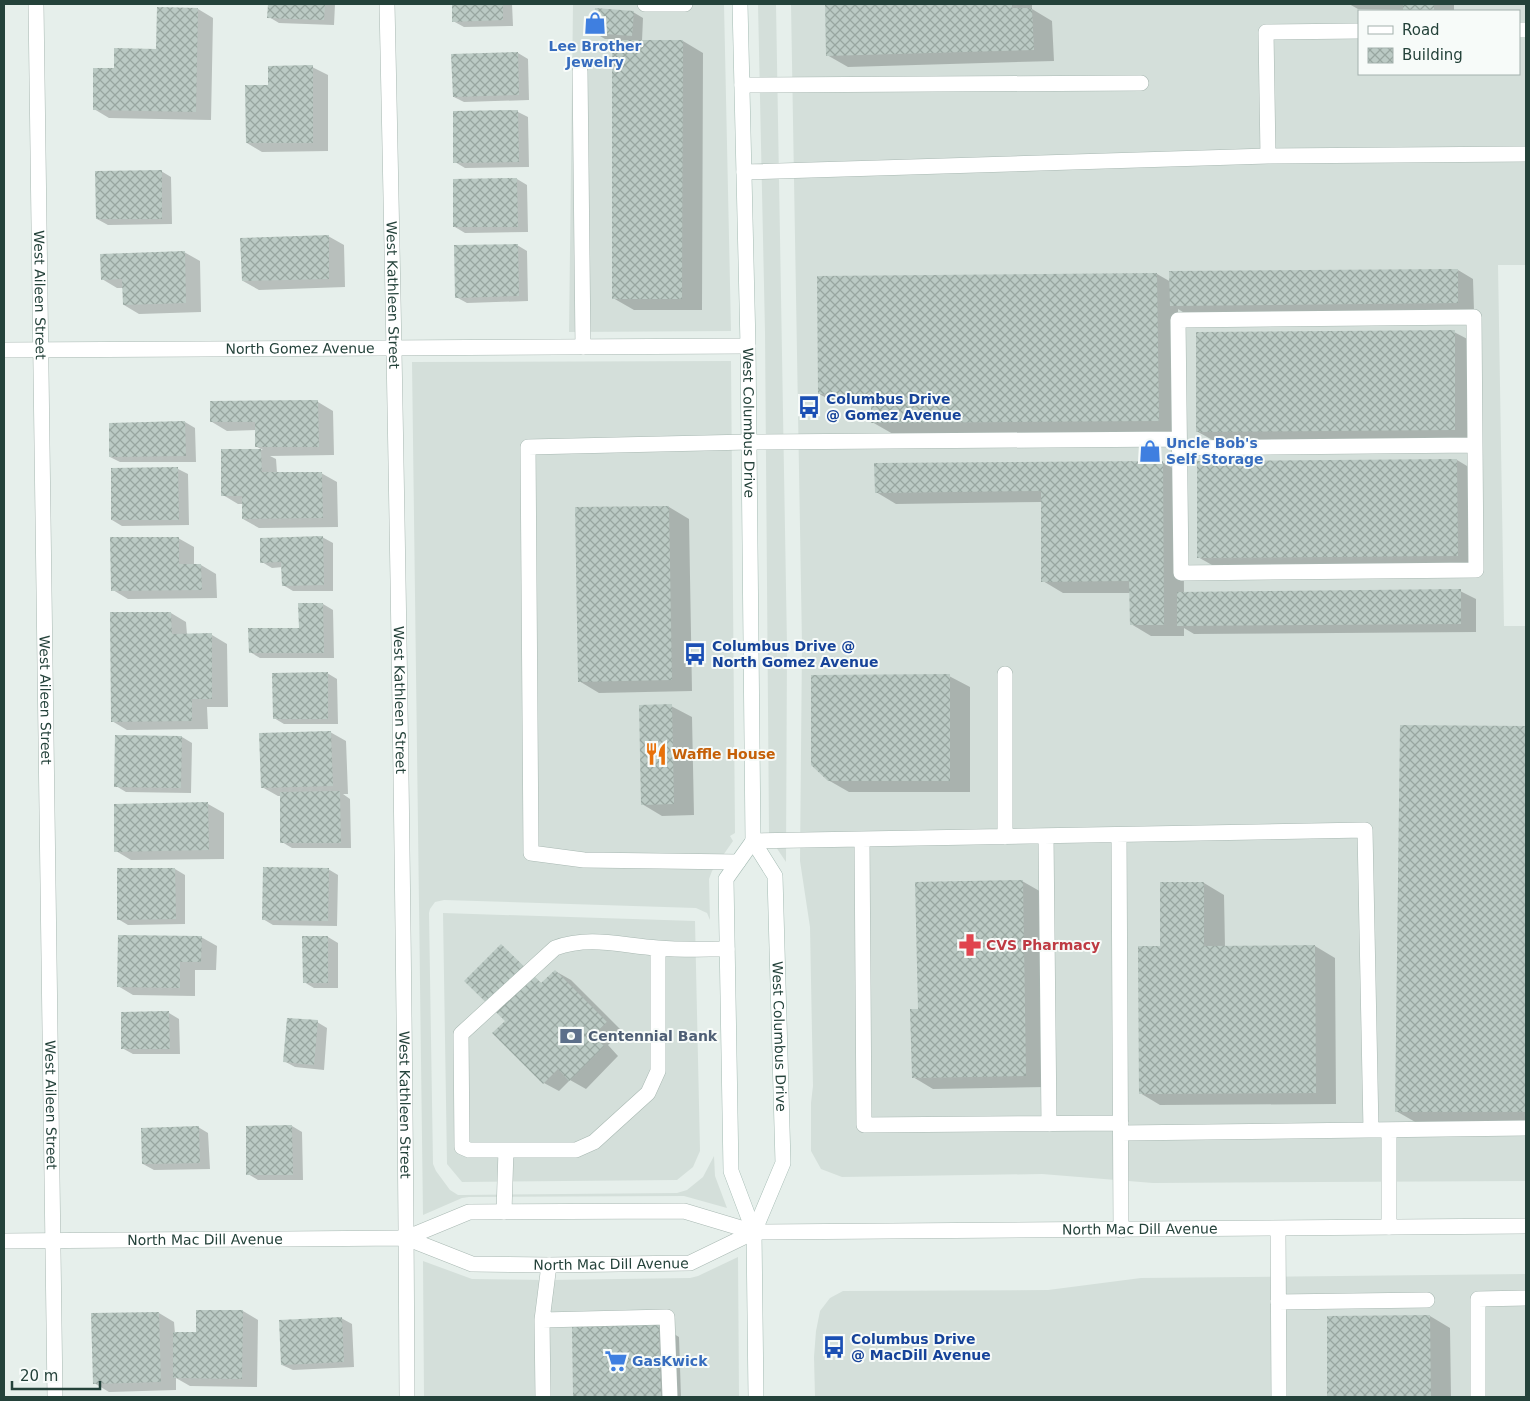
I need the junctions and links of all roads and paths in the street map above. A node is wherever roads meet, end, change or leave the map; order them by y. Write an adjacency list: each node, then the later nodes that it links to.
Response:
1 (36, 4): 17 (street, West Aileen Street)
2 (387, 4): 14 (street, West Kathleen Street)
3 (645, 4): 4 (street)
4 (685, 4)
5 (740, 4): 9 (street, West Columbus Drive)
6 (1358, 31): 11 (street)
7 (580, 71): 15 (street)
8 (1140, 83): 9 (street)
9 (742, 85): 12 (street, West Columbus Drive)
10 (1526, 154): 11 (street)
11 (1268, 156): 12 (street)
12 (744, 172): 13 (street, West Columbus Drive)
13 (748, 346): 15 (street, North Gomez Avenue); 18 (street, West Columbus Drive)
14 (394, 347): 15 (street, North Gomez Avenue); 17 (street, North Gomez Avenue); 42 (street, West Kathleen Street)
15 (583, 347)
16 (4, 350): 17 (street, North Gomez Avenue)
17 (41, 350): 43 (street, West Aileen Street)
18 (749, 442): 19 (street); 26 (street, West Columbus Drive); 27 (street)
19 (1179, 444): 20 (street); 20 (street); 20 (street)
20 (1475, 445)
21 (1005, 674): 24 (street)
22 (1119, 835): 23 (street); 31 (street); 33 (street)
23 (1046, 836): 24 (street); 30 (street)
24 (1005, 837): 25 (street)
25 (862, 839): 26 (street); 30 (street)
26 (753, 841): 27 (street, West Columbus Drive); 41 (street, West Columbus Drive)
27 (738, 862): 29 (street, West Columbus Drive)
28 (658, 948): 29 (street); 35 (street); 35 (street)
29 (727, 949): 41 (street, West Columbus Drive)
30 (1049, 1124): 31 (street)
31 (1121, 1128): 33 (street); 40 (street)
32 (1526, 1128): 34 (street)
33 (1371, 1130): 34 (street)
34 (1389, 1130): 38 (street)
35 (506, 1150): 36 (street)
36 (504, 1212): 41 (street, North Mac Dill Avenue); 42 (street, North Mac Dill Avenue)
37 (1526, 1226): 38 (street, North Mac Dill Avenue)
38 (1389, 1227): 39 (street, North Mac Dill Avenue)
39 (1278, 1229): 40 (street, North Mac Dill Avenue); 48 (street)
40 (1121, 1230): 41 (street, North Mac Dill Avenue)
41 (754, 1232): 45 (street, North Mac Dill Avenue); 54 (street, West Columbus Drive)
42 (406, 1238): 43 (street, North Mac Dill Avenue); 45 (street, North Mac Dill Avenue); 51 (street, West Kathleen Street)
43 (53, 1240): 44 (street, North Mac Dill Avenue); 50 (street, West Aileen Street)
44 (4, 1241)
45 (549, 1265): 49 (street)
46 (1526, 1298): 56 (street)
47 (1426, 1300): 48 (street)
48 (1278, 1302): 55 (street)
49 (542, 1320): 52 (street); 53 (street)
50 (55, 1397)
51 (407, 1397)
52 (543, 1397)
53 (670, 1397)
54 (756, 1397)
55 (1279, 1397)
56 (1478, 1397)

